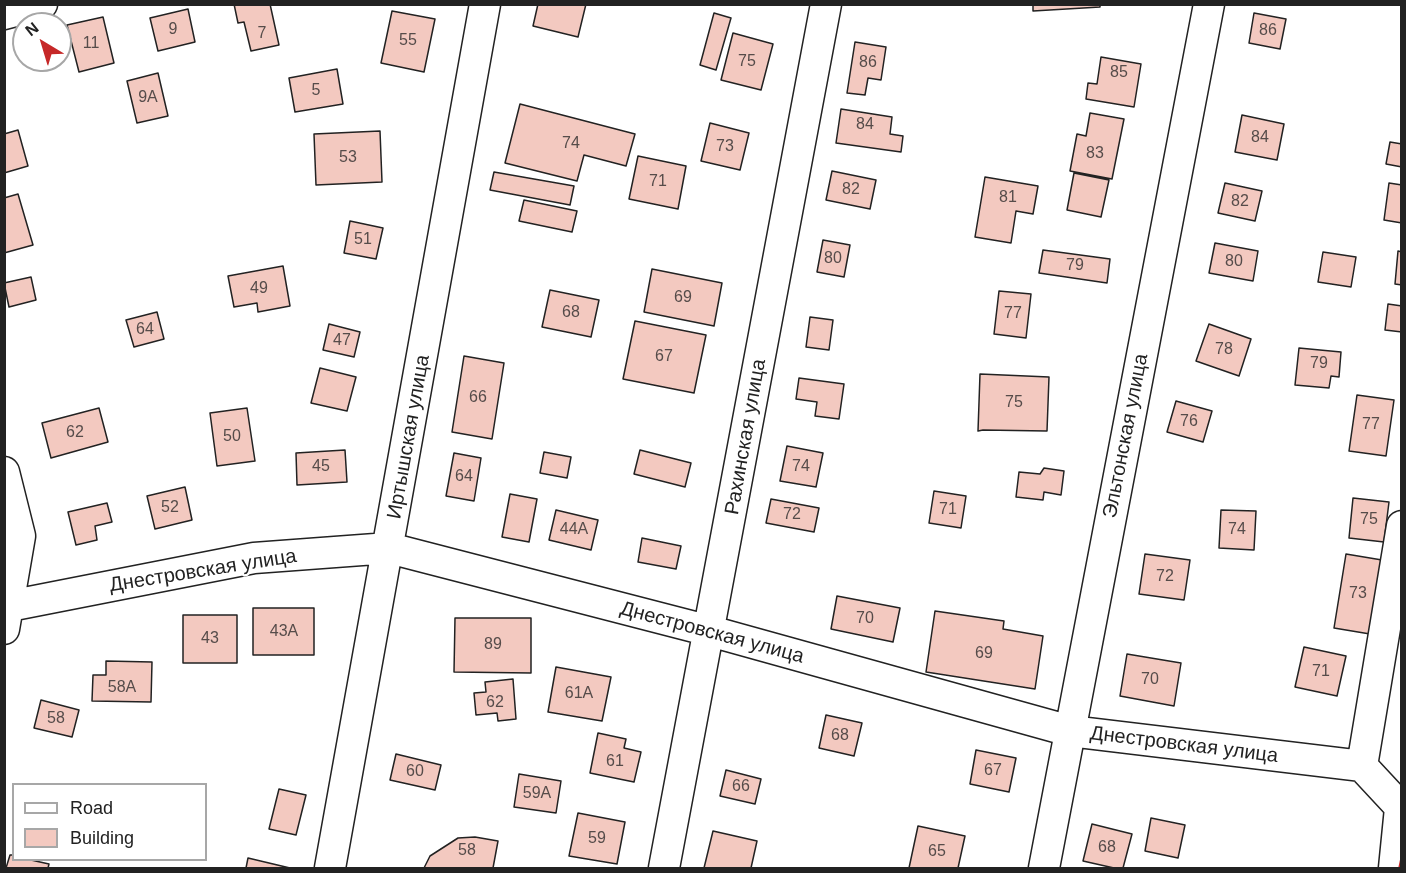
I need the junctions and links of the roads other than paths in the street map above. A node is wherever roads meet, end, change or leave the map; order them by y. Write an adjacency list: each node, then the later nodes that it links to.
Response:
1 (42, 4): 5 (street)
2 (485, 4): 8 (street, Иртышская улица)
3 (825, 4): 10 (street, Рахинская улица)
4 (1209, 4): 11 (street, Эльтонская улица)
5 (4, 15)
6 (4, 472): 9 (street)
7 (1401, 526): 12 (street)
8 (389, 548): 9 (street, Днестровская улица); 10 (street, Днестровская улица); 14 (street, Иртышская улица)
9 (6, 614)
10 (710, 631): 11 (street, Днестровская улица); 15 (street, Рахинская улица)
11 (1070, 731): 12 (street, Днестровская улица); 16 (street, Эльтонская улица)
12 (1362, 766): 13 (street)
13 (1401, 809): 17 (street)
14 (330, 868)
15 (664, 868)
16 (1044, 868)
17 (1394, 868)

